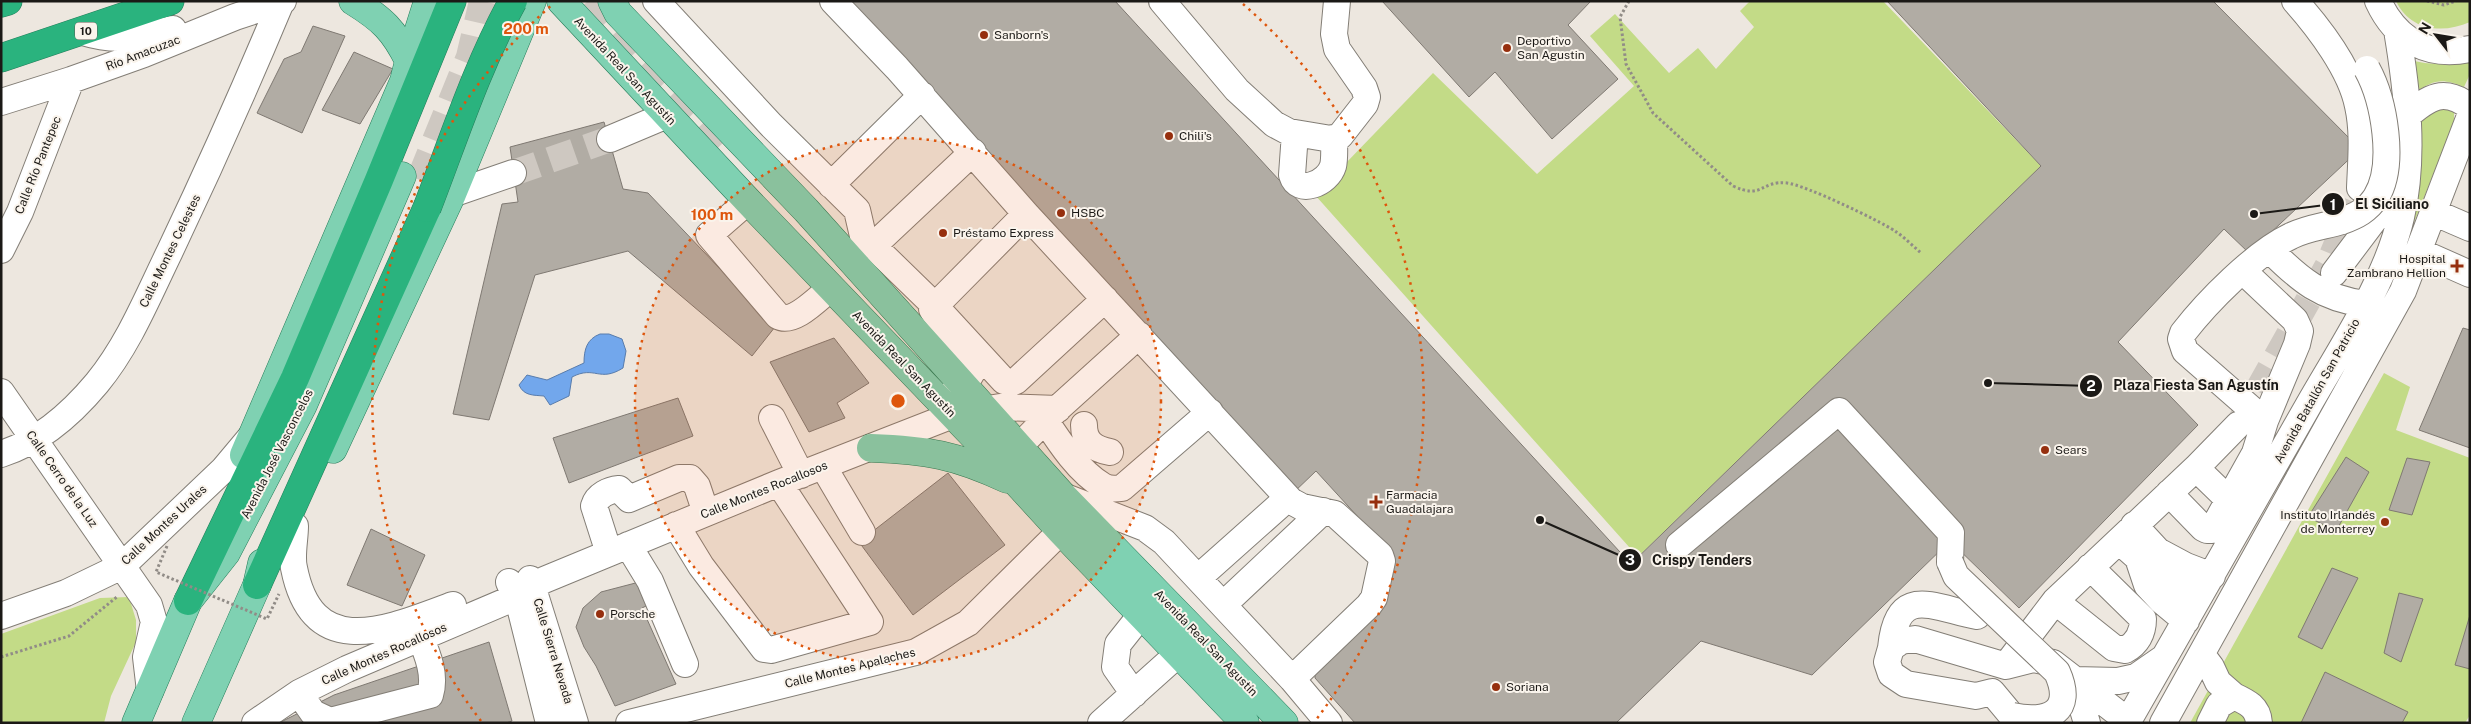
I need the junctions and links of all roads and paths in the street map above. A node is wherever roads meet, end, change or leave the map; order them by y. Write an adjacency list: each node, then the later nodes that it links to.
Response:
1 (8, 1): 19 (highway)
2 (170, 1): 26 (highway, 10)
3 (353, 1): 30 (main road)
4 (428, 1): 30 (main road)
5 (452, 1): 44 (highway)
6 (505, 1): 27 (main road)
7 (513, 1): 105 (highway, bridge)
8 (532, 1): 27 (main road)
9 (656, 1): 46 (street)
10 (833, 1): 32 (street)
11 (1162, 1): 38 (street)
12 (1337, 1): 39 (street)
13 (1630, 1): 58 (path)
14 (2295, 1): 23 (street)
15 (2378, 1): 25 (street)
16 (2427, 1): 17 (path)
17 (2456, 1)
18 (282, 2): 22 (street, Río Amacuzac); 79 (street, Calle Montes Celestes)
19 (1, 3)
20 (563, 3): 24 (main road, Avenida Real San Agustín)
21 (616, 5): 50 (main road, Avenida Real San Agustín)
22 (235, 16): 26 (street); 31 (street, Río Amacuzac)
23 (2313, 21): 47 (street); 55 (street, bridge)
24 (582, 26): 27 (main road); 35 (main road, Avenida Real San Agustín)
25 (2397, 30): 28 (street); 36 (street, Avenida Batallón San Patricio)
26 (84, 32): 29 (highway, 10)
27 (513, 48): 48 (main road)
28 (2470, 49)
29 (1, 58)
30 (409, 61): 78 (main road)
31 (71, 80): 33 (street, Río Amacuzac); 56 (street, Calle Río Pantepec)
32 (922, 95): 41 (street); 46 (street)
33 (1, 102)
34 (2470, 107): 36 (street)
35 (667, 115): 40 (street); 49 (main road, Avenida Real San Agustín)
36 (2407, 116): 45 (street, Avenida Batallón San Patricio)
37 (2470, 116): 51 (street)
38 (1295, 133): 39 (street); 39 (street)
39 (1334, 138)
40 (610, 139)
41 (973, 152): 52 (street); 54 (street)
42 (730, 155): 67 (main road)
43 (513, 173): 48 (street)
44 (400, 179): 105 (main road, Avenida José Vasconcelos); 107 (highway)
45 (2407, 181): 61 (street); 64 (street, Avenida Batallón San Patricio)
46 (831, 185): 54 (street)
47 (2360, 188)
48 (452, 194): 93 (main road)
49 (748, 201): 62 (main road, Avenida Real San Agustín); 62 (street)
50 (806, 210): 54 (street); 67 (main road, Avenida Real San Agustín)
51 (2433, 212): 53 (street); 57 (street)
52 (1026, 214): 63 (street); 65 (street)
53 (2470, 228)
54 (868, 241): 65 (street)
55 (2275, 246): 59 (street); 61 (street)
56 (1, 250)
57 (2418, 251): 60 (street); 117 (street)
58 (1921, 253)
59 (2242, 271): 75 (street); 75 (street)
60 (2470, 274)
61 (2328, 283): 64 (street)
62 (831, 288): 71 (main road, Avenida Real San Agustín)
63 (1106, 299): 65 (street); 66 (street)
64 (2365, 304): 102 (street, Avenida Batallón San Patricio)
65 (934, 305): 68 (street)
66 (1139, 335): 72 (street); 73 (street)
67 (928, 343): 68 (main road, Avenida Real San Agustín)
68 (962, 384): 70 (main road, Avenida Real San Agustín); 71 (street)
69 (1, 392): 79 (street, Calle Cerro de la Luz)
70 (986, 408): 71 (street, Calle Montes Rocallosos); 73 (street, Calle Montes Rocallosos); 83 (main road, Avenida Real San Agustín)
71 (947, 409): 80 (street, Calle Montes Rocallosos); 83 (main road, Avenida Real San Agustín)
72 (1210, 412): 73 (street); 90 (street)
73 (1052, 415): 83 (street)
74 (772, 418): 85 (street)
75 (2264, 421): 88 (street)
76 (1084, 424): 81 (street)
77 (2238, 425): 84 (street)
78 (254, 433): 100 (street, Calle Montes Urales); 107 (main road)
79 (34, 439): 82 (street, Calle Montes Celestes); 100 (street, Calle Cerro de la Luz)
80 (871, 448): 83 (main road); 85 (street, Calle Montes Rocallosos)
81 (1110, 452)
82 (1, 454)
83 (1005, 454): 87 (main road, Avenida Real San Agustín); 94 (main road, Avenida Real San Agustín)
84 (2196, 468): 86 (street); 88 (street)
85 (801, 475): 91 (street, Calle Montes Rocallosos); 92 (street); 95 (street)
86 (2169, 493): 88 (street); 96 (street)
87 (1063, 496): 103 (street); 140 (main road, Avenida Real San Agustín)
88 (2230, 501)
89 (1280, 506): 103 (street)
90 (1323, 511): 109 (street); 122 (street)
91 (706, 514): 92 (street, Calle Montes Rocallosos); 99 (street)
92 (676, 525): 99 (street, Calle Montes Rocallosos)
93 (295, 526): 104 (street, Calle Montes Rocallosos); 105 (main road)
94 (1061, 531): 111 (main road, Avenida Real San Agustín); 137 (street, Calle Montes Apalaches)
95 (862, 532)
96 (2133, 540): 101 (street); 102 (street); 110 (street)
97 (1679, 545): 129 (street, bridge)
98 (167, 546): 105 (path, bridge)
99 (618, 549): 104 (street, Calle Montes Rocallosos); 120 (street)
100 (122, 566): 112 (street, Calle Montes Urales); 124 (street, Calle Cerro de la Luz)
101 (2090, 567): 108 (street); 108 (street)
102 (2212, 576): 110 (street, Avenida Batallón San Patricio)
103 (1198, 578): 109 (street)
104 (527, 585): 114 (street, Calle Montes Rocallosos); 135 (street, Calle Sierra Nevada); 136 (street, Calle Sierra Nevada)
105 (268, 589): 133 (main road, Avenida José Vasconcelos)
106 (122, 593): 118 (path)
107 (188, 601): 124 (main road)
108 (2056, 601): 121 (street)
109 (1223, 605): 122 (street)
110 (2192, 610): 119 (street, Avenida Batallón San Patricio)
111 (1141, 614): 116 (main road, Avenida Real San Agustín); 126 (street)
112 (1, 616)
113 (1977, 616): 115 (street)
114 (420, 637): 125 (street, Calle Montes Rocallosos); 125 (street)
115 (1890, 648): 121 (street); 127 (street)
116 (1178, 654): 126 (street); 139 (main road, Avenida Real San Agustín)
117 (2202, 655): 128 (street); 142 (street)
118 (1, 657)
119 (2161, 663): 123 (street); 131 (street, Avenida Batallón San Patricio)
120 (685, 664)
121 (2006, 666): 123 (street); 127 (street)
122 (1292, 679): 141 (street)
123 (2074, 680): 130 (street); 131 (street)
124 (150, 691): 132 (main road)
125 (299, 693): 134 (street, Calle Montes Rocallosos)
126 (1134, 694): 138 (street)
127 (1984, 694): 129 (street)
128 (2234, 696): 143 (street); 144 (street)
129 (2003, 719)
130 (2084, 722)
131 (2128, 722)
132 (136, 723)
133 (196, 723)
134 (255, 723)
135 (549, 723)
136 (576, 723)
137 (629, 723)
138 (1101, 723)
139 (1245, 723)
140 (1284, 723)
141 (1329, 723)
142 (2164, 723)
143 (2210, 723)
144 (2259, 723)

